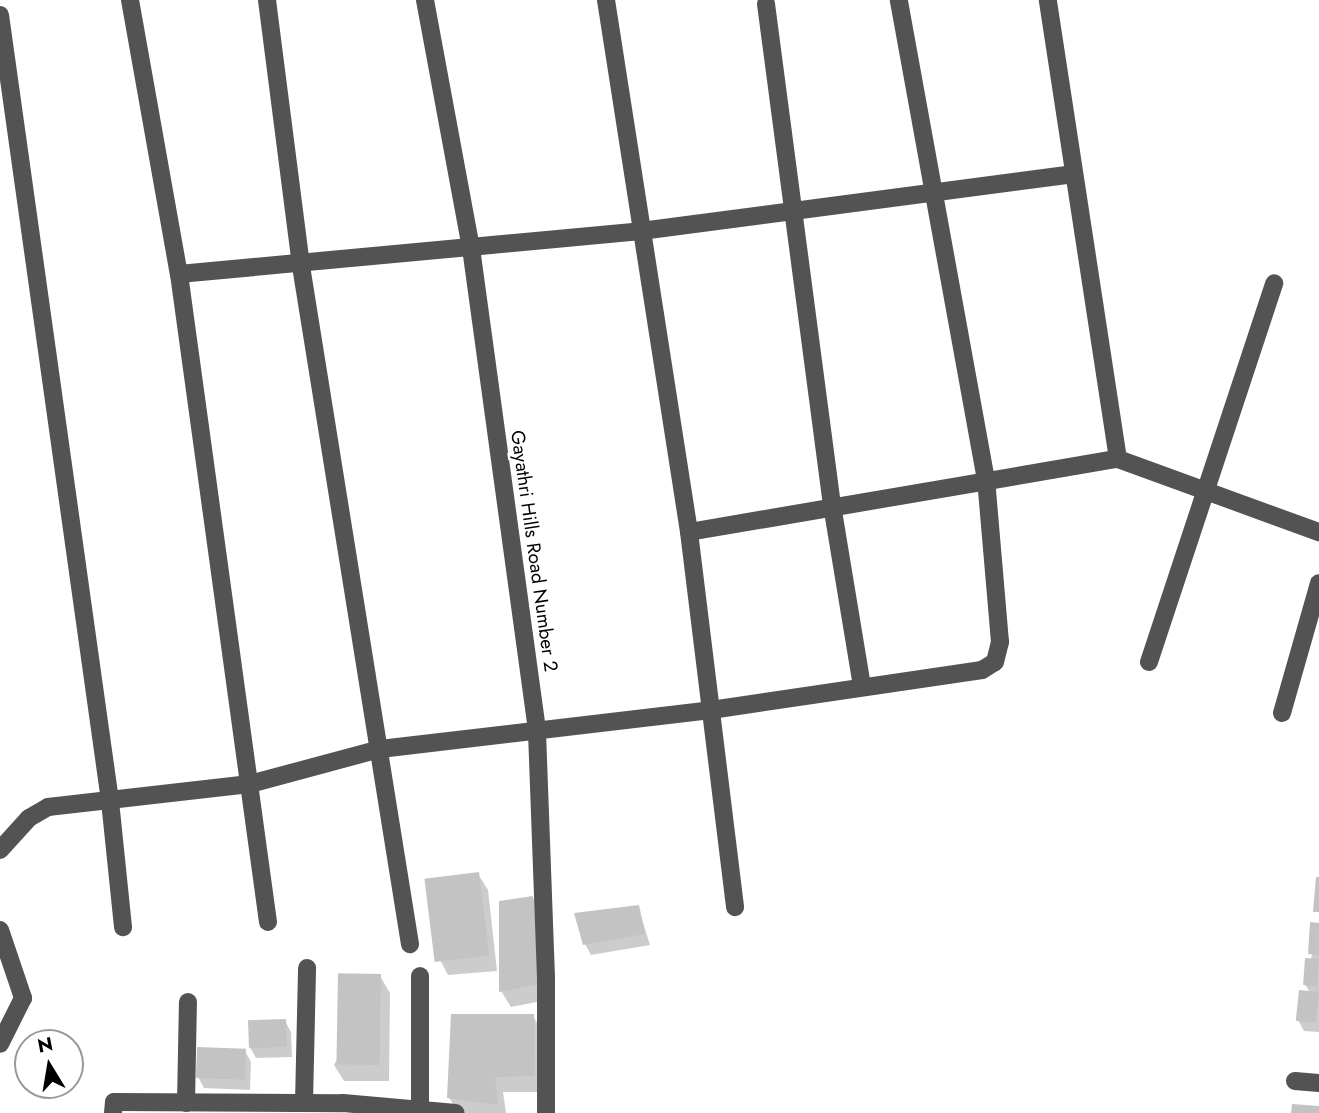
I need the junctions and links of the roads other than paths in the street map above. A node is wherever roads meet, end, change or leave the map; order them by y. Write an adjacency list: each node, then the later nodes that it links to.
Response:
1 (130, 0): 15 (street)
2 (267, 0): 14 (street)
3 (425, 0): 13 (street, Gayathri Hills Road Number 2)
4 (606, 0): 12 (street)
5 (899, 0): 10 (street)
6 (1048, 0): 9 (street)
7 (766, 4): 11 (street)
8 (0, 15): 31 (street)
9 (1072, 174): 10 (street); 17 (street)
10 (934, 193): 11 (street); 18 (street)
11 (794, 213): 12 (street); 20 (street)
12 (641, 231): 13 (street); 21 (street)
13 (471, 248): 14 (street); 28 (street, Gayathri Hills Road Number 2)
14 (301, 266): 15 (street); 29 (street)
15 (178, 274): 30 (street)
16 (1275, 283): 19 (street)
17 (1118, 459): 18 (street); 19 (street)
18 (986, 480): 20 (street); 25 (street)
19 (1204, 490): 22 (street); 24 (street)
20 (832, 505): 21 (street); 25 (street)
21 (689, 532): 26 (street)
22 (1319, 532)
23 (1319, 583): 27 (street)
24 (1149, 662)
25 (862, 686): 26 (street)
26 (711, 710): 28 (street); 33 (street)
27 (1282, 713)
28 (537, 732): 29 (street); 49 (street, Gayathri Hills Road Number 2)
29 (380, 749): 30 (street); 37 (street)
30 (250, 784): 31 (street); 34 (street)
31 (110, 801): 32 (street); 35 (street)
32 (0, 850)
33 (735, 907)
34 (268, 922)
35 (123, 927)
36 (0, 930): 41 (street)
37 (410, 944)
38 (307, 968): 45 (street)
39 (420, 976): 46 (street)
40 (188, 1002): 44 (street)
41 (0, 1044)
42 (1295, 1081): 43 (street)
43 (1319, 1083)
44 (186, 1103): 45 (street); 47 (street)
45 (304, 1103): 46 (street)
46 (420, 1110): 48 (street)
47 (113, 1113)
48 (456, 1113)
49 (546, 1113)

